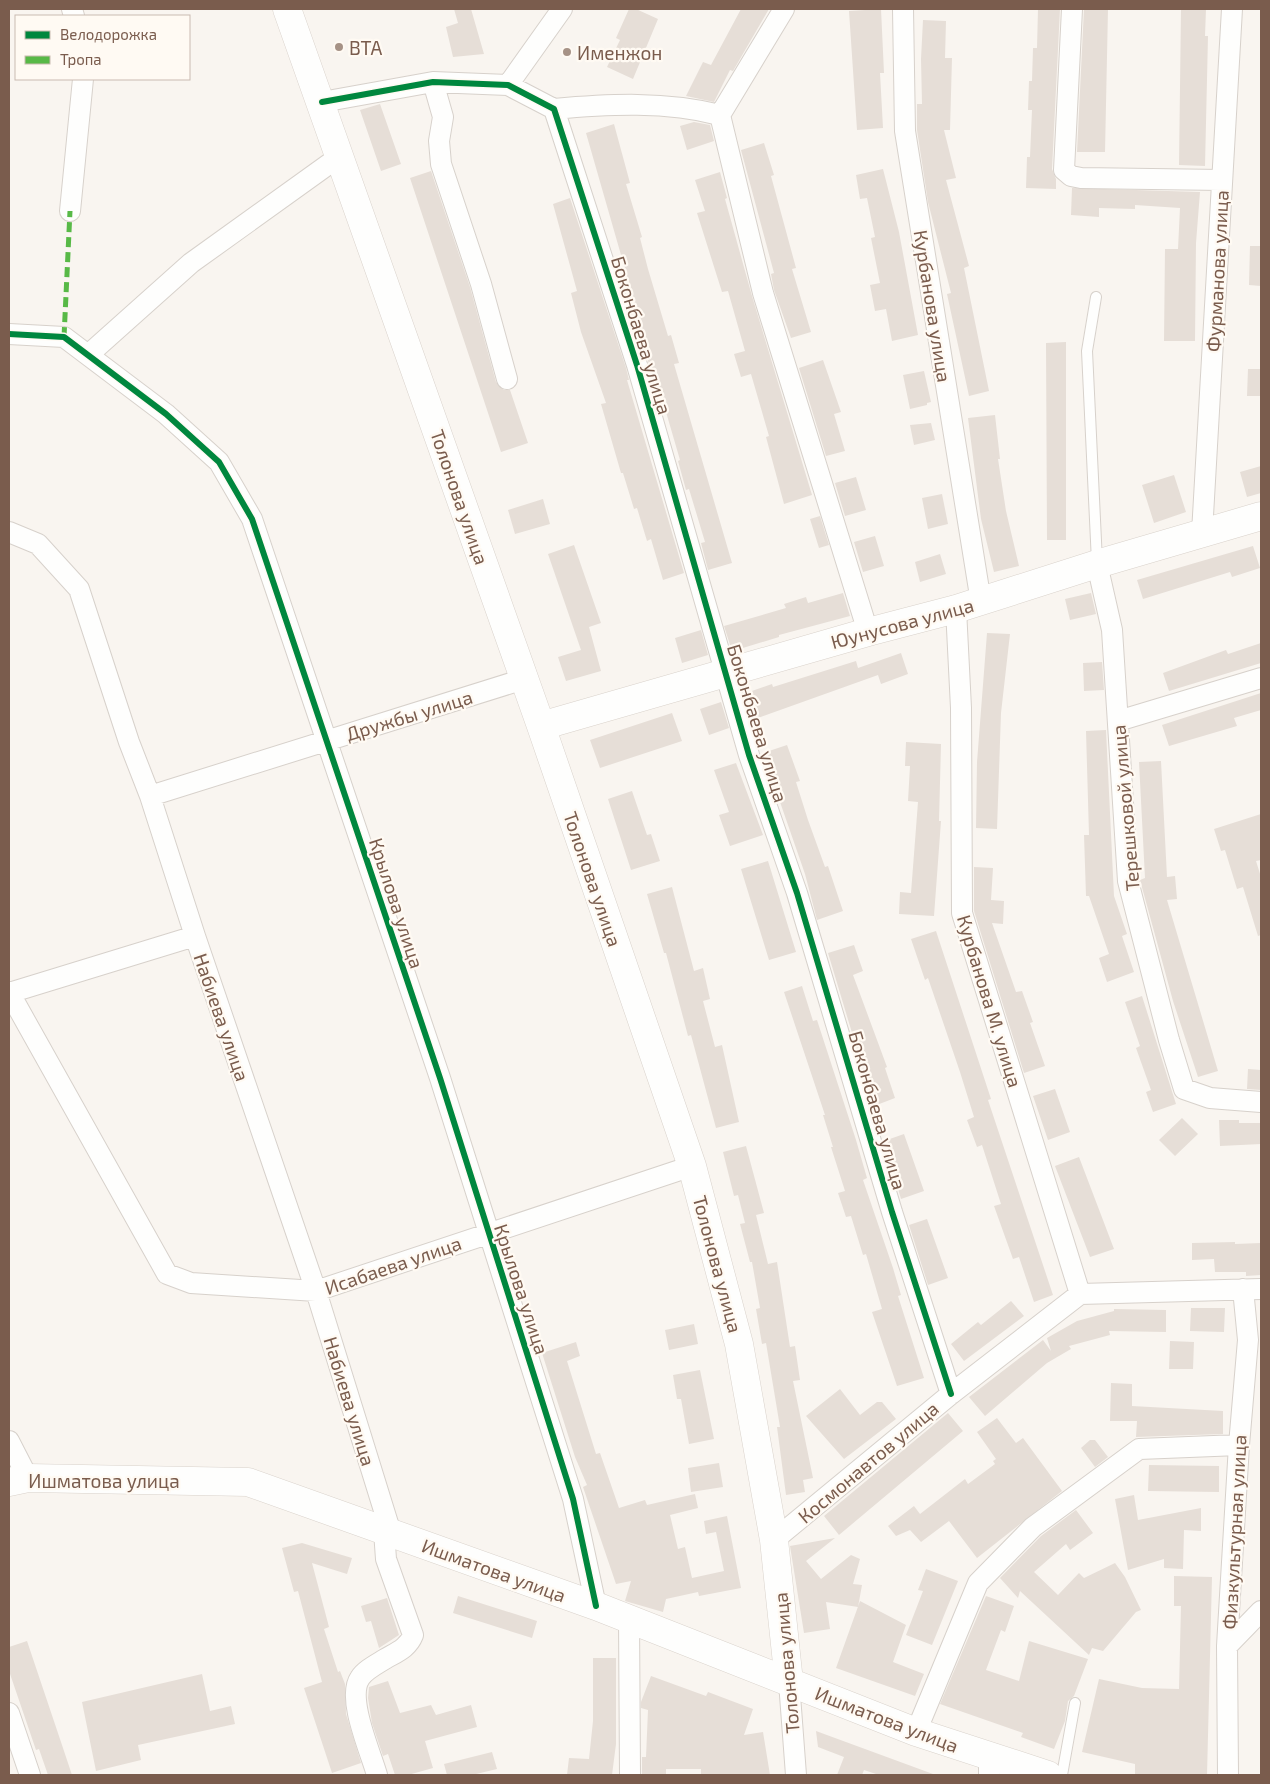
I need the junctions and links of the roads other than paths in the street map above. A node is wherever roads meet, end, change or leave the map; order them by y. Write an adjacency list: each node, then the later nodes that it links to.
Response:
1 (287, 9): 10 (main road, Толонова улица)
2 (562, 9): 9 (street)
3 (784, 9): 12 (street)
4 (903, 9): 24 (street, Курбанова улица)
5 (1072, 9): 14 (street)
6 (1232, 9): 14 (street, Фурманова улица)
7 (83, 80): 15 (street)
8 (433, 82): 9 (street); 10 (street); 19 (street)
9 (508, 84): 11 (street)
10 (322, 102): 13 (main road, Толонова улица)
11 (554, 110): 12 (street); 26 (street, Боконбаева улица)
12 (720, 115): 25 (street)
13 (340, 156): 18 (street); 28 (main road, Толонова улица)
14 (1222, 180): 22 (street, Фурманова улица)
15 (70, 211)
16 (1096, 297): 23 (lane)
17 (9, 334): 18 (street, Крылова улица)
18 (88, 354): 31 (street, Крылова улица)
19 (508, 379)
20 (1261, 516): 22 (main road, Юунусова улица)
21 (9, 532): 32 (street, Набиева улица)
22 (1202, 533): 23 (main road, Юунусова улица)
23 (1097, 564): 24 (main road, Юунусова улица); 29 (street, Терешковой улица)
24 (969, 605): 25 (main road, Юунусова улица); 40 (street, Курбанова М. улица)
25 (868, 632): 26 (main road, Юунусова улица)
26 (727, 673): 30 (main road, Юунусова улица); 41 (street, Боконбаева улица)
27 (1261, 678): 29 (street)
28 (524, 679): 30 (main road, Толонова улица); 31 (street, Дружбы улица)
29 (1118, 721): 35 (street, Терешковой улица)
30 (541, 726): 36 (main road, Толонова улица)
31 (328, 741): 32 (street, Дружбы улица); 37 (street, Крылова улица)
32 (150, 796): 33 (street, Набиева улица)
33 (195, 936): 34 (street); 39 (street, Набиева улица)
34 (9, 993): 39 (street, Исабаева улица)
35 (1261, 1102)
36 (692, 1166): 37 (street, Исабаева улица); 46 (main road, Толонова улица)
37 (489, 1232): 39 (street, Исабаева улица); 47 (street, Крылова улица)
38 (1252, 1289): 40 (street); 43 (street, Физкультурная улица)
39 (316, 1291): 45 (street, Набиева улица)
40 (1080, 1294): 41 (street, Космонавтов улица)
41 (951, 1394): 46 (street, Космонавтов улица)
42 (9, 1441): 44 (street)
43 (1239, 1444): 50 (street, Физкультурная улица); 54 (street)
44 (18, 1480): 45 (main road, Ишматова улица)
45 (388, 1532): 47 (main road, Ишматова улица); 57 (street, Набиева улица)
46 (774, 1540): 51 (main road, Толонова улица)
47 (596, 1606): 49 (main road, Ишматова улица)
48 (1261, 1611): 50 (street)
49 (629, 1618): 51 (main road, Ишматова улица); 58 (street)
50 (1228, 1646): 62 (street, Физкультурная улица)
51 (789, 1682): 54 (main road, Ишматова улица); 59 (street, Толонова улица)
52 (1075, 1703): 61 (lane)
53 (9, 1713): 56 (street)
54 (916, 1732): 55 (main road, Ишматова улица)
55 (989, 1766): 60 (main road, Ишматова улица)
56 (30, 1775)
57 (377, 1775)
58 (630, 1775)
59 (796, 1775)
60 (1048, 1775)
61 (1062, 1775)
62 (1228, 1775)

